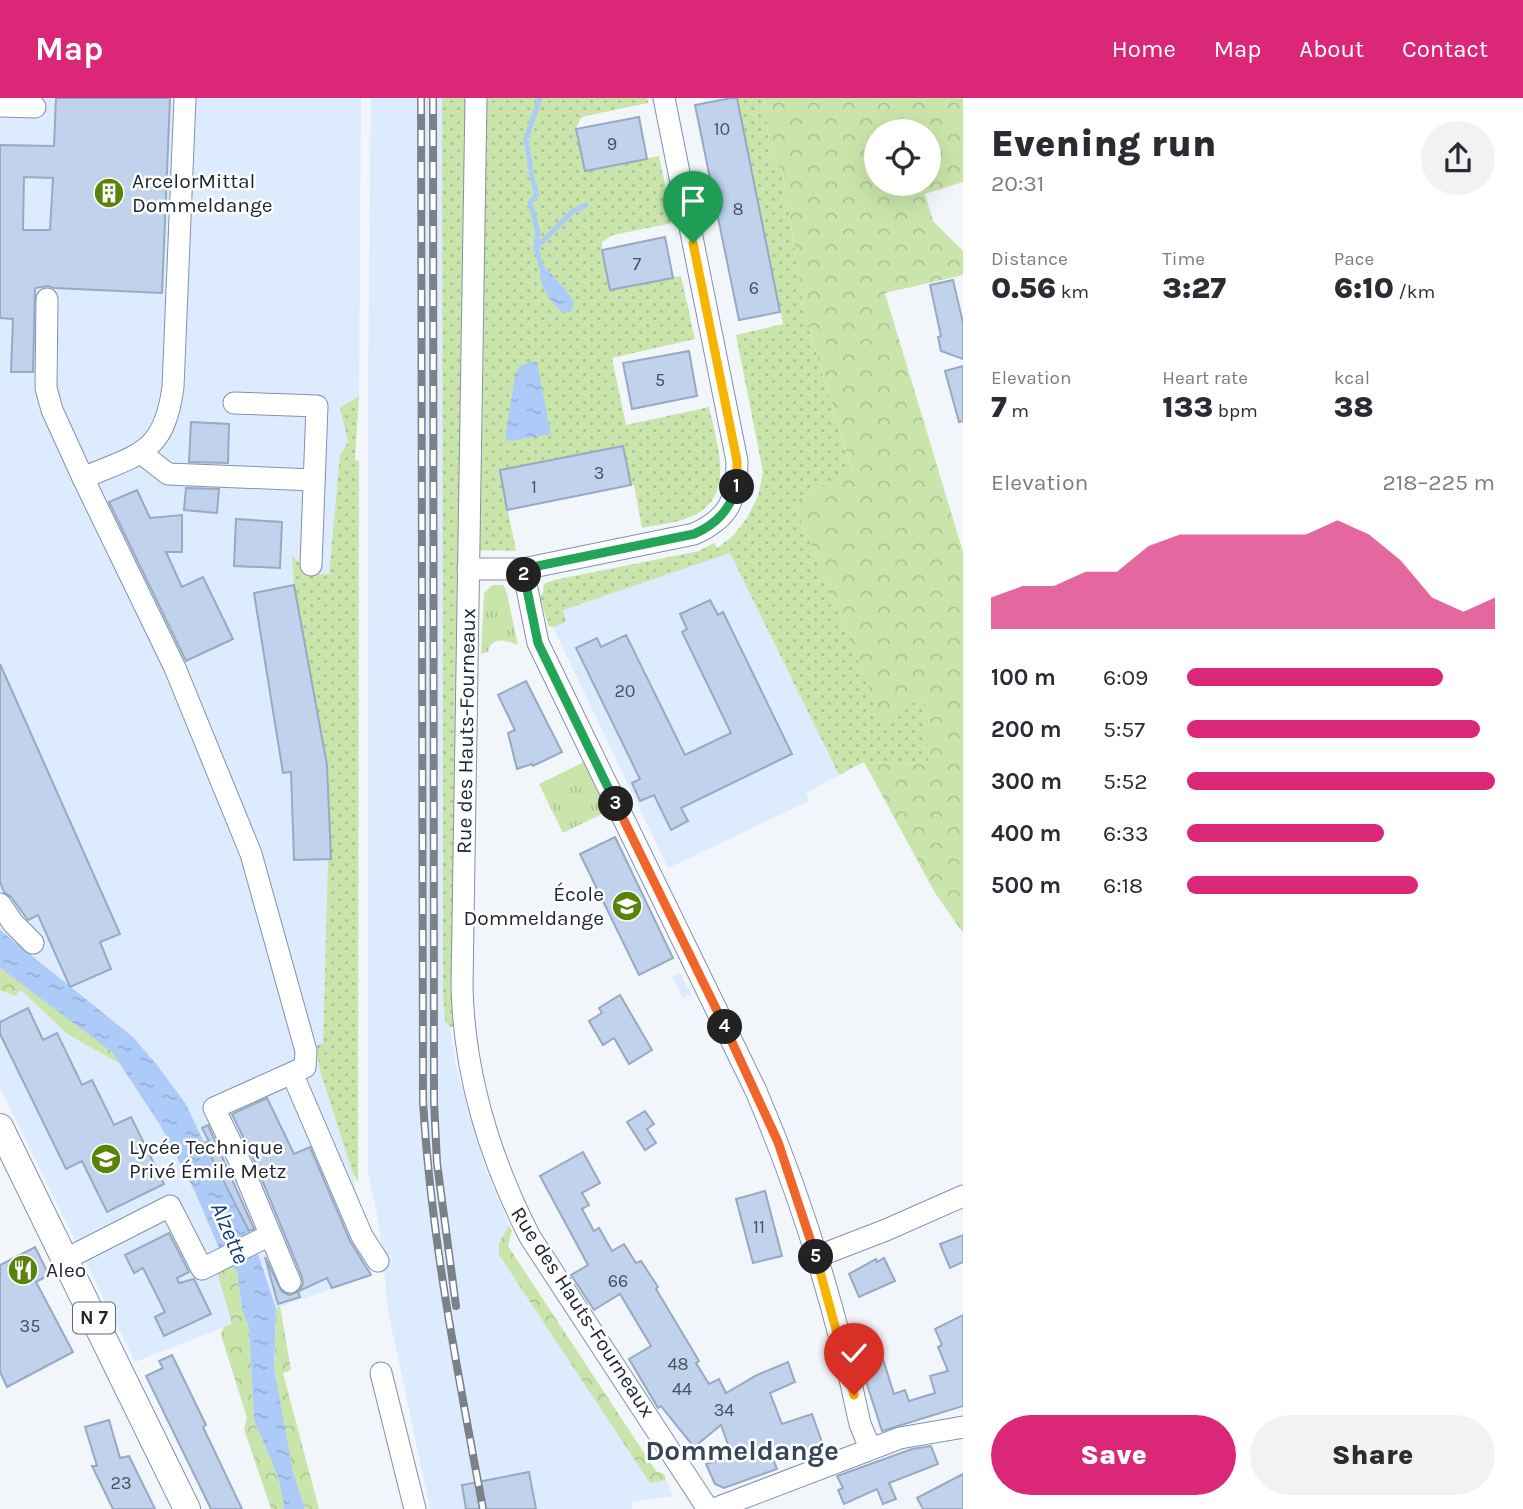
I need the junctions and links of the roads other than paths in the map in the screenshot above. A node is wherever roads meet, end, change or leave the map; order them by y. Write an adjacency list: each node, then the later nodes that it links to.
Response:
1 (185, 98): 8 (street)
2 (476, 98): 12 (street, Rue des Hauts-Fourneaux)
3 (664, 98): 13 (street)
4 (0, 106): 5 (street)
5 (35, 107)
6 (47, 299): 9 (street)
7 (233, 403): 10 (street)
8 (141, 453): 9 (street); 10 (street)
9 (83, 478): 16 (street)
10 (314, 480): 11 (street)
11 (311, 565)
12 (468, 569): 13 (street); 29 (street, Rue des Hauts-Fourneaux)
13 (523, 569): 20 (street)
14 (0, 904): 15 (street)
15 (33, 943)
16 (292, 1073): 19 (street); 22 (street)
17 (0, 1127): 21 (main road, N 7)
18 (963, 1196): 20 (street)
19 (265, 1238): 21 (street); 23 (street)
20 (816, 1256): 26 (street)
21 (66, 1259): 27 (main road, N 7)
22 (378, 1261)
23 (290, 1282)
24 (381, 1373): 28 (street)
25 (963, 1427): 26 (street)
26 (870, 1448): 30 (street)
27 (187, 1509)
28 (415, 1509)
29 (708, 1509)
30 (715, 1509)

